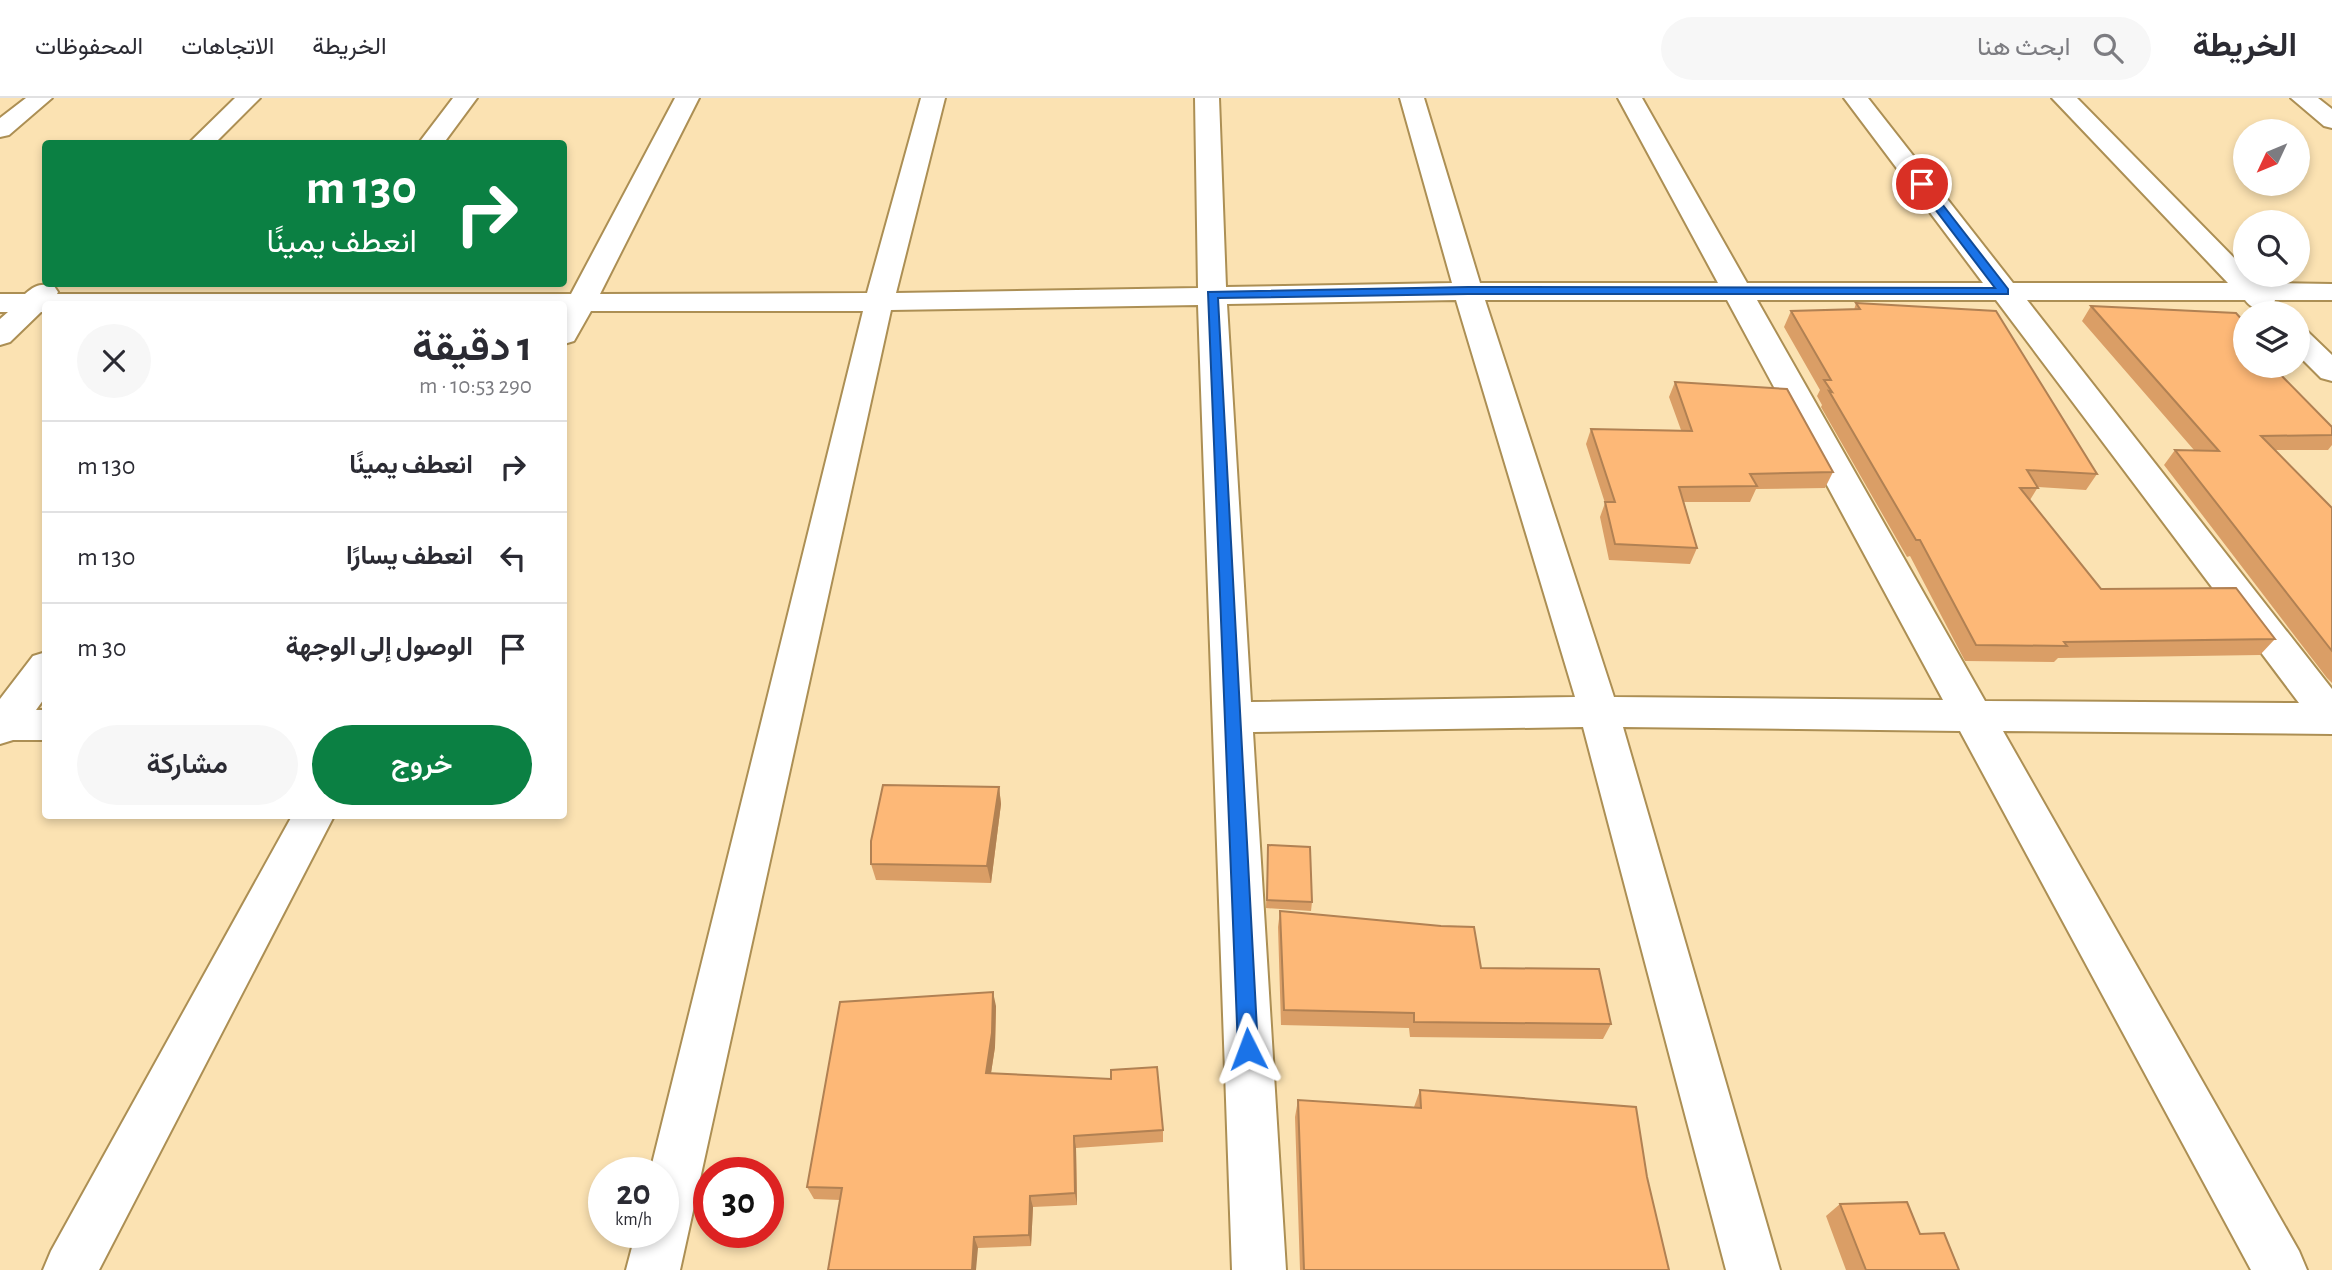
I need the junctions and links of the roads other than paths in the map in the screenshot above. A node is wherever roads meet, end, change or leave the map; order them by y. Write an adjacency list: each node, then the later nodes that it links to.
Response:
1 (40, 98): 13 (street)
2 (248, 98): 14 (street)
3 (466, 98): 15 (street)
4 (687, 98): 29 (street)
5 (933, 98): 26 (street)
6 (1207, 98): 22 (street)
7 (1412, 98): 16 (street)
8 (1630, 98): 17 (street)
9 (1856, 98): 18 (street)
10 (2064, 98): 19 (street)
11 (2303, 98): 12 (street)
12 (2332, 121)
13 (0, 130)
14 (204, 140)
15 (433, 140)
16 (1468, 291): 17 (street); 22 (street); 35 (street)
17 (1737, 291): 18 (street); 36 (street)
18 (2004, 292): 19 (street); 38 (street)
19 (2252, 292): 20 (street); 25 (street)
20 (2332, 292)
21 (43, 293): 23 (street); 27 (street); 31 (street)
22 (1212, 294): 26 (street); 37 (street)
23 (311, 296): 24 (street)
24 (504, 301)
25 (2261, 301)
26 (879, 302): 29 (street); 42 (street)
27 (0, 303)
28 (567, 303): 29 (street)
29 (581, 303): 30 (street)
30 (567, 329)
31 (0, 336)
32 (2310, 350): 33 (street)
33 (2332, 372)
34 (42, 671): 40 (street)
35 (1599, 712): 36 (street); 37 (street); 47 (street)
36 (1973, 715): 38 (street); 48 (street)
37 (1233, 717): 46 (street)
38 (2332, 718)
39 (42, 725): 40 (street)
40 (1, 727)
41 (311, 819): 44 (street)
42 (679, 1158)
43 (658, 1248): 45 (street)
44 (70, 1270)
45 (653, 1270)
46 (1259, 1270)
47 (1753, 1270)
48 (2280, 1270)

